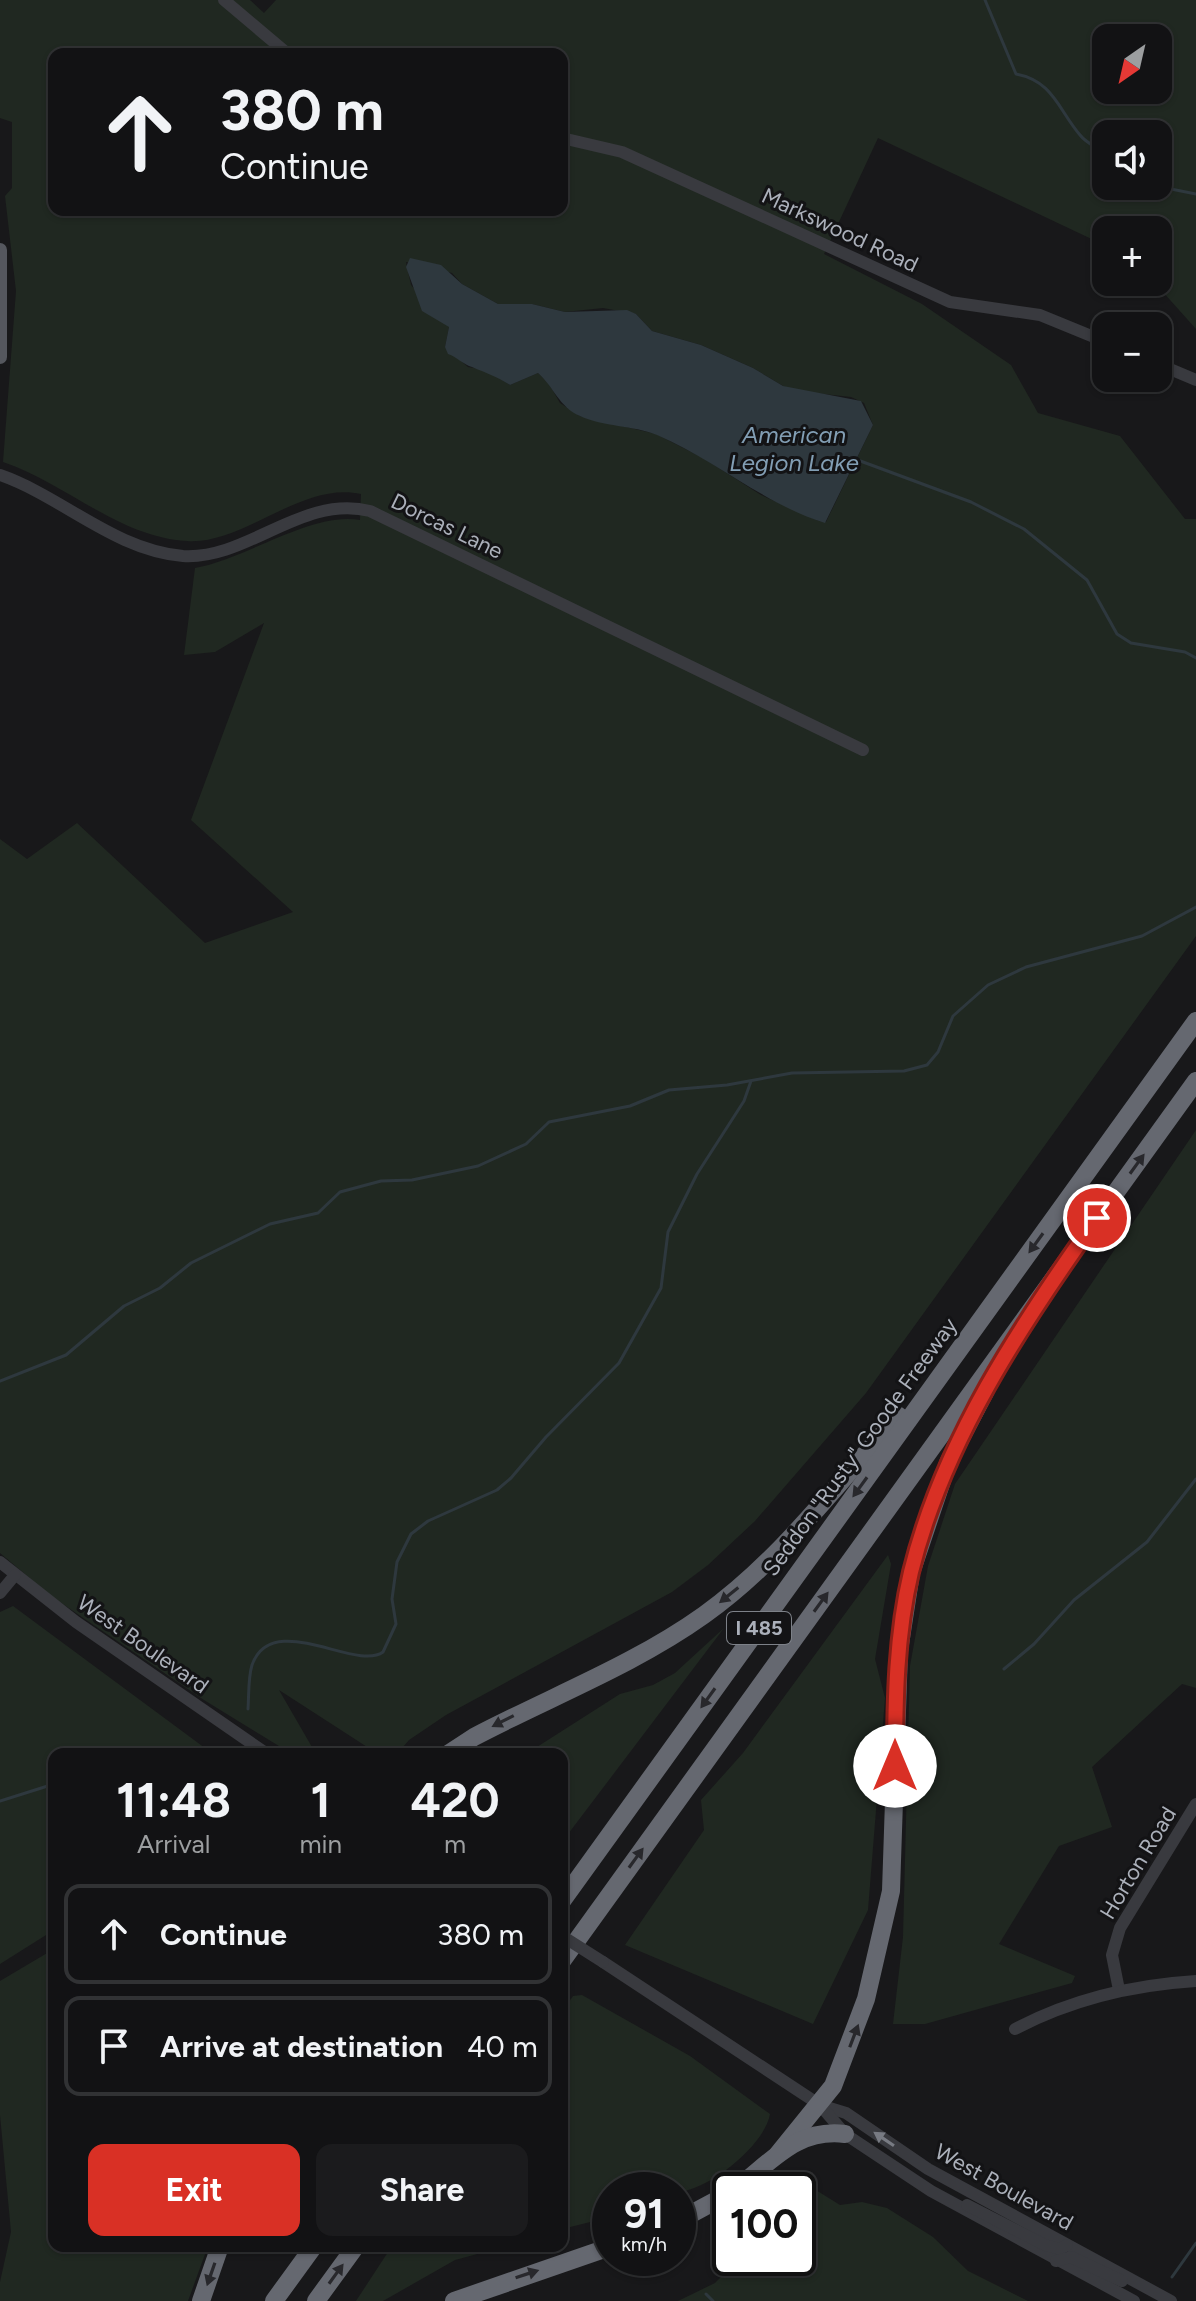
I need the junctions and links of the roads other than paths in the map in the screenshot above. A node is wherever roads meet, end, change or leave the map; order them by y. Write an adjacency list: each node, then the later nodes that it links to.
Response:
1 (224, 0): 2 (street)
2 (281, 48)
3 (568, 139): 5 (street, Markswood Road)
4 (0, 250): 6 (main road)
5 (1092, 336)
6 (0, 357)
7 (1172, 370): 8 (street)
8 (1196, 380)
9 (0, 475): 10 (street, Dorcas Lane)
10 (863, 750)
11 (1196, 1021): 14 (highway, Seddon "Rusty" Goode Freeway / I 485, one-way to 14)
12 (1196, 1081): 13 (highway, I 485, one-way to 12)
13 (1064, 1264): 23 (highway, I 485, one-way to 13); 27 (highway, one-way to 13)
14 (955, 1355): 19 (highway, one-way to 19); 21 (highway, Seddon "Rusty" Goode Freeway / I 485, one-way to 21)
15 (0, 1562): 16 (street, West Boulevard)
16 (15, 1575): 17 (street); 18 (street, West Boulevard)
17 (0, 1593)
18 (258, 1748)
19 (459, 1748)
20 (1196, 1804): 25 (street, Horton Road)
21 (568, 1893)
22 (568, 1940): 27 (street, West Boulevard, bridge)
23 (568, 1953)
24 (1196, 1981): 25 (street)
25 (1119, 1990): 26 (street)
26 (1015, 2029)
27 (820, 2105): 28 (street, West Boulevard); 29 (highway); 32 (street, West Boulevard, one-way to 27)
28 (845, 2134): 29 (highway); 31 (street, West Boulevard)
29 (778, 2154): 30 (highway)
30 (756, 2172)
31 (937, 2195): 32 (street); 37 (street, West Boulevard)
32 (1067, 2245): 38 (street, West Boulevard)
33 (218, 2252): 39 (highway, one-way to 39)
34 (310, 2252): 40 (highway)
35 (352, 2252): 41 (highway, one-way to 35)
36 (592, 2253): 42 (highway, one-way to 36)
37 (1056, 2261): 38 (street); 43 (street, West Boulevard)
38 (1142, 2285): 44 (street, West Boulevard)
39 (201, 2301)
40 (274, 2301)
41 (316, 2301)
42 (454, 2301)
43 (1134, 2301)
44 (1171, 2301)

